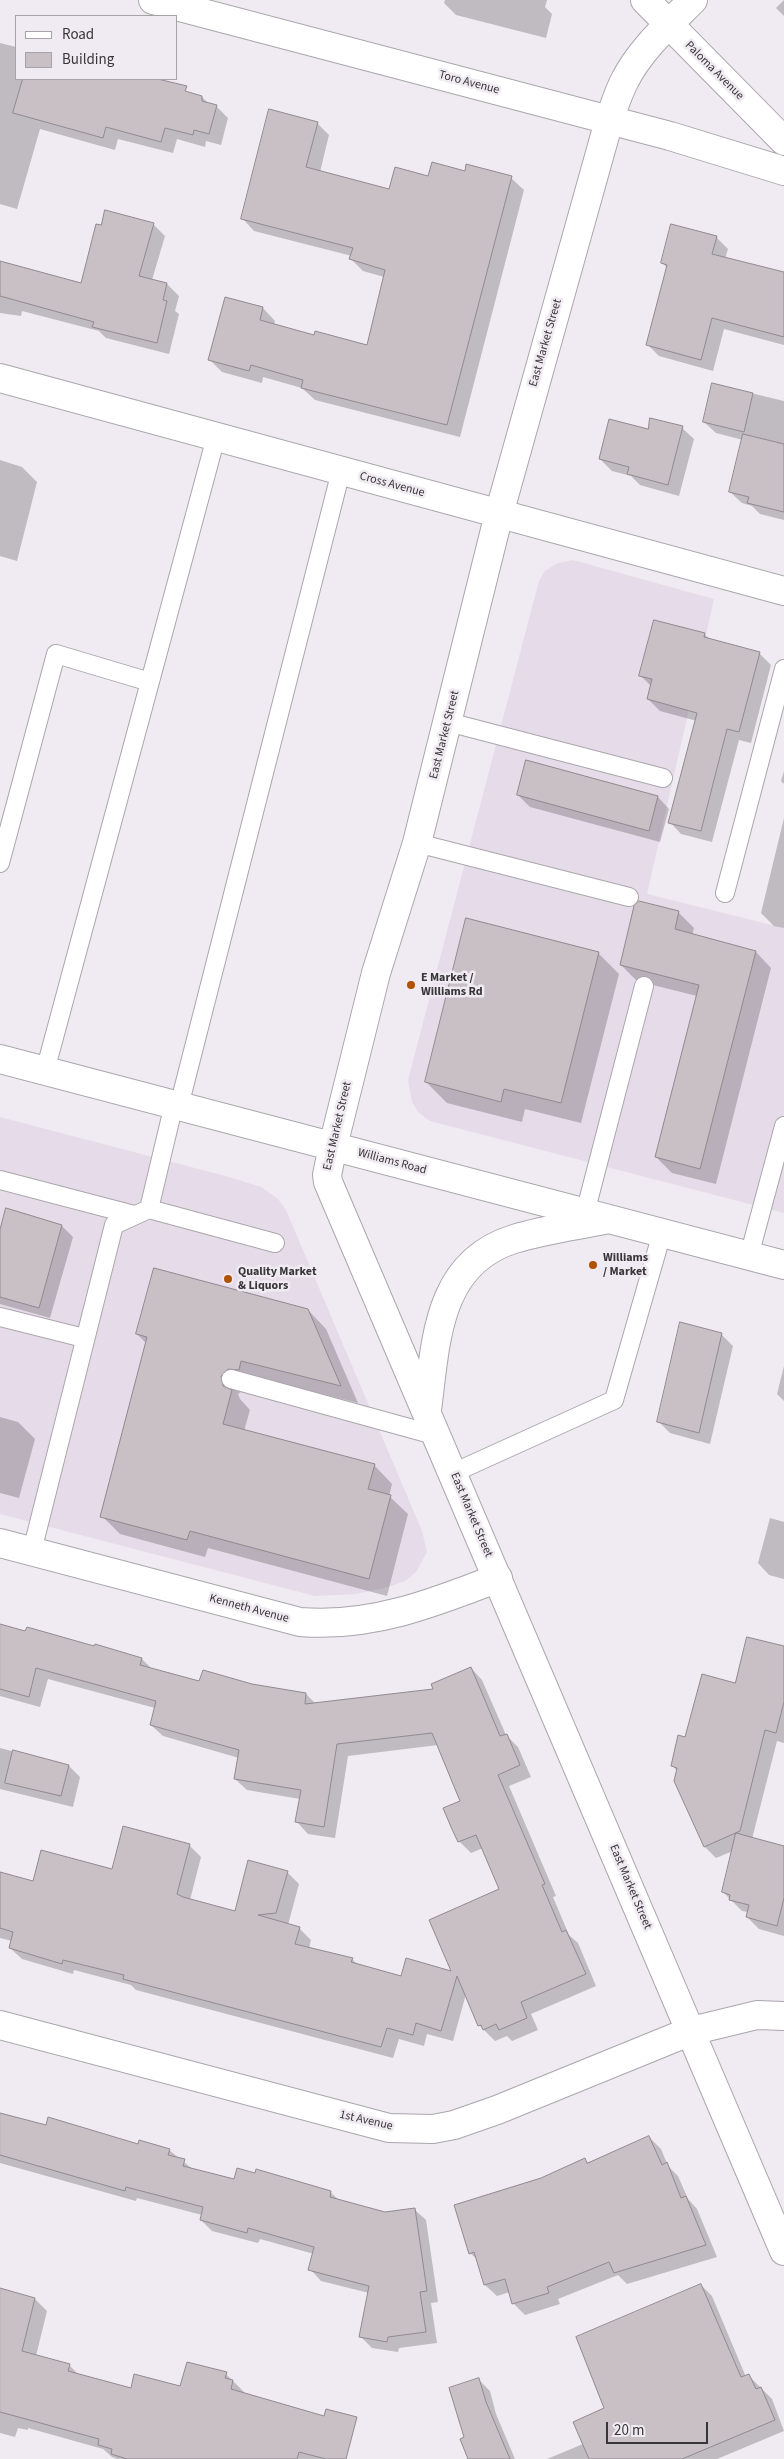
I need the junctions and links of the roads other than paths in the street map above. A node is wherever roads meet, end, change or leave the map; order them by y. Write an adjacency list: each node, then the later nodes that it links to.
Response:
1 (153, 0): 5 (street, Toro Avenue)
2 (645, 0): 4 (street, Paloma Avenue)
3 (693, 0): 4 (street, East Market Street)
4 (668, 24): 5 (street, East Market Street); 6 (street, Paloma Avenue)
5 (609, 120): 7 (street, Toro Avenue); 11 (street, East Market Street)
6 (784, 141)
7 (784, 171)
8 (0, 378): 9 (street, Cross Avenue)
9 (216, 437): 10 (street, Cross Avenue); 14 (lane)
10 (342, 471): 11 (street, Cross Avenue); 24 (lane)
11 (498, 514): 12 (street, Cross Avenue); 15 (street, East Market Street)
12 (784, 591)
13 (784, 669): 19 (lane)
14 (150, 682): 18 (lane); 23 (lane)
15 (448, 722): 16 (lane); 17 (street, East Market Street)
16 (663, 778)
17 (417, 843): 20 (lane); 26 (street, East Market Street)
18 (0, 863)
19 (725, 893)
20 (629, 897)
21 (644, 986): 29 (lane)
22 (0, 1059): 23 (street, Williams Road)
23 (45, 1071): 24 (street, Williams Road)
24 (177, 1105): 26 (street, Williams Road); 28 (lane)
25 (784, 1126): 32 (lane)
26 (333, 1146): 29 (street, Williams Road); 37 (street, East Market Street)
27 (0, 1180): 28 (lane)
28 (141, 1212): 31 (lane); 35 (lane)
29 (597, 1216): 30 (street, Williams Road); 37 (street)
30 (662, 1233): 32 (street, Williams Road); 39 (lane)
31 (275, 1243)
32 (748, 1256): 33 (street, Williams Road)
33 (784, 1265)
34 (0, 1318): 35 (lane)
35 (84, 1338): 41 (lane)
36 (231, 1379): 38 (lane)
37 (427, 1411): 38 (street, East Market Street)
38 (438, 1436): 39 (street, East Market Street)
39 (453, 1473): 42 (street, East Market Street)
40 (0, 1542): 41 (street, Kenneth Avenue)
41 (32, 1551): 42 (street, Kenneth Avenue)
42 (498, 1578): 45 (street, East Market Street)
43 (784, 2016): 45 (street, 1st Avenue)
44 (0, 2025): 45 (street, 1st Avenue)
45 (691, 2031): 46 (street, East Market Street)
46 (784, 2251)

